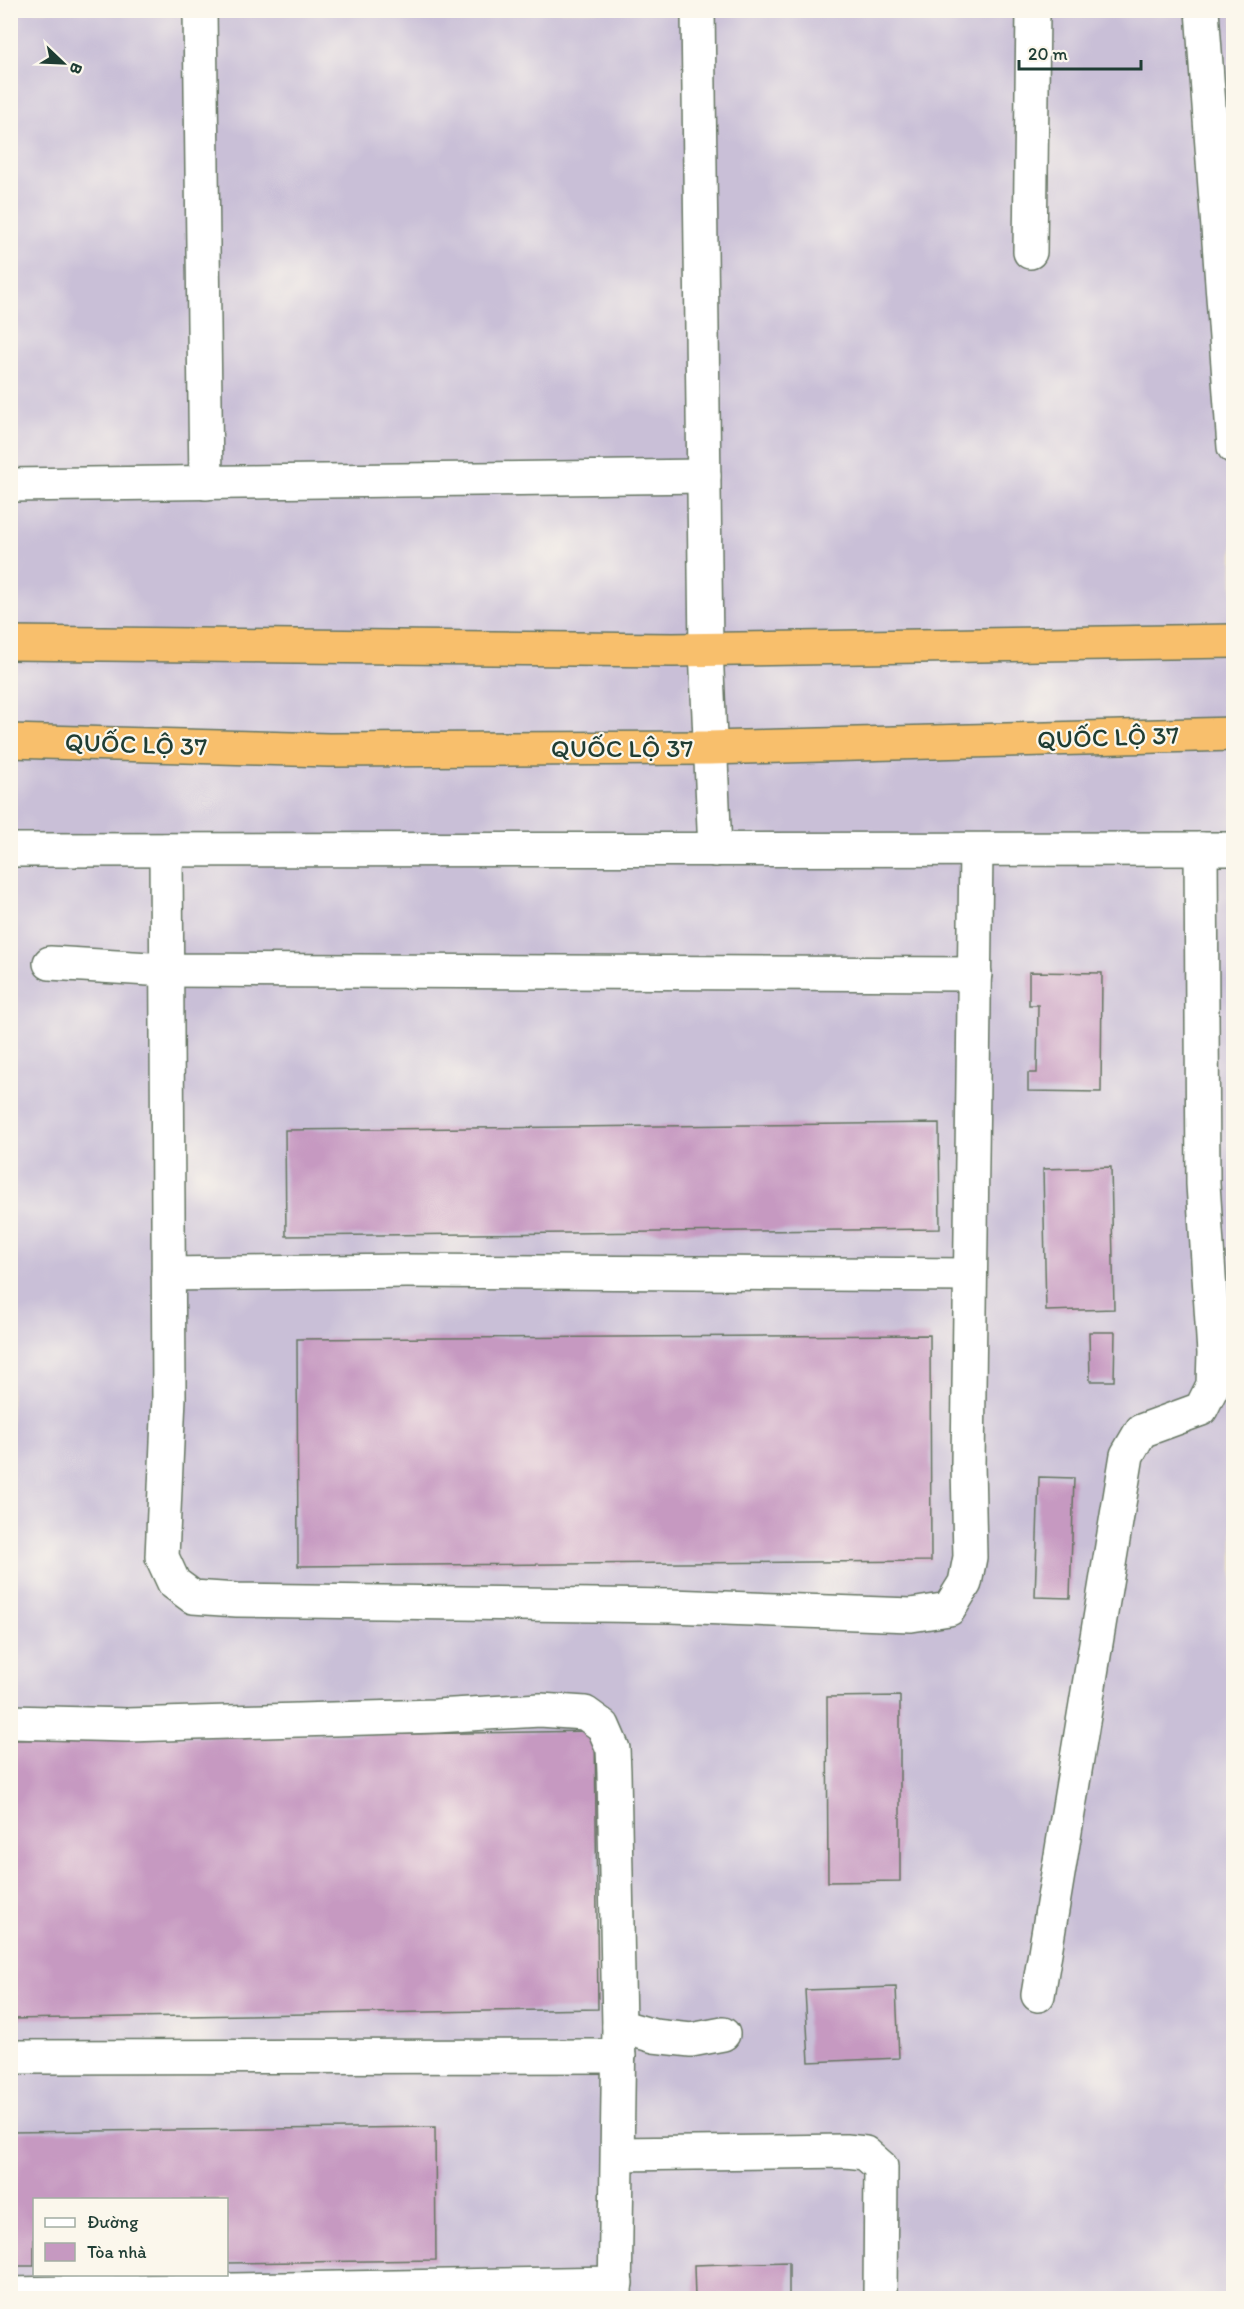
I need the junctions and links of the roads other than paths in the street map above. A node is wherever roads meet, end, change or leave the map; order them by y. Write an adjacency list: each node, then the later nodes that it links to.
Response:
1 (200, 10): 8 (street)
2 (698, 10): 7 (street)
3 (1033, 10): 5 (street)
4 (1202, 10): 6 (street)
5 (1030, 252)
6 (1233, 447)
7 (704, 476): 8 (street); 12 (street)
8 (206, 483): 9 (street)
9 (10, 485)
10 (1233, 641): 12 (highway)
11 (10, 643): 12 (highway)
12 (706, 649): 15 (street)
13 (1233, 734): 15 (highway, QUỐC LỘ 37)
14 (10, 741): 15 (highway, QUỐC LỘ 37)
15 (710, 748): 20 (street)
16 (1201, 849): 17 (street); 21 (street); 28 (street)
17 (1233, 849)
18 (10, 850): 19 (street)
19 (166, 850): 20 (street); 23 (street)
20 (715, 850): 21 (street)
21 (976, 850): 24 (street)
22 (50, 963): 23 (street)
23 (166, 970): 24 (street); 25 (street)
24 (975, 974): 26 (street)
25 (168, 1274): 26 (street); 26 (street)
26 (970, 1275)
27 (10, 1722): 30 (street)
28 (1038, 1995)
29 (723, 2034): 30 (street)
30 (619, 2041): 31 (street); 32 (street)
31 (10, 2057)
32 (618, 2154): 33 (street); 35 (street)
33 (616, 2291): 34 (street)
34 (10, 2294)
35 (880, 2298)

